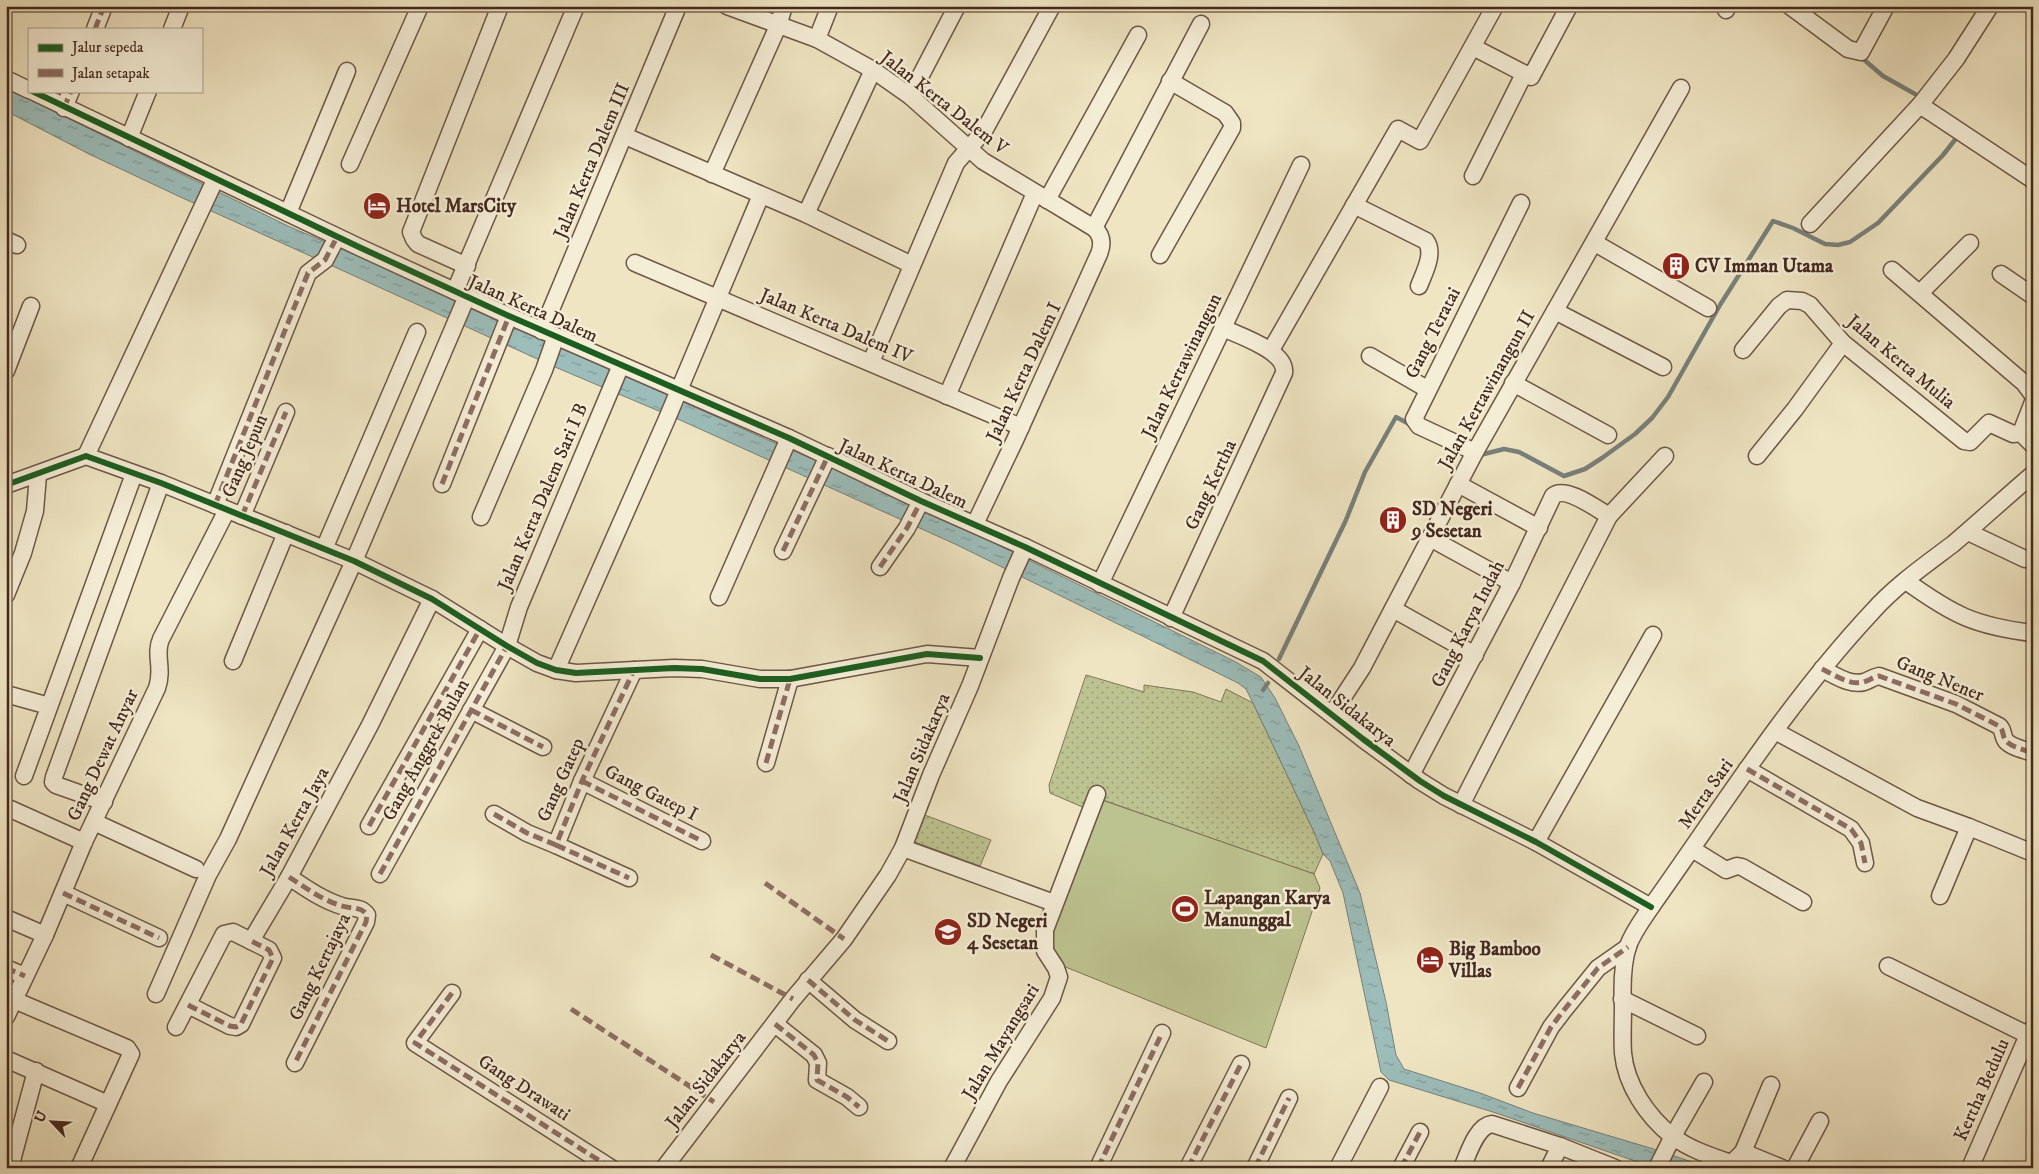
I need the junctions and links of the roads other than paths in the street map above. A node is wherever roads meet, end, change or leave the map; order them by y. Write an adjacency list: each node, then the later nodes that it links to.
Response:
1 (104, 6): 19 (street)
2 (181, 6): 20 (street)
3 (420, 6): 40 (street)
4 (500, 6): 60 (street)
5 (576, 6): 60 (street)
6 (678, 6): 37 (street, Jalan Kerta Dalem III)
7 (728, 6): 18 (street, Jalan Kerta Dalem V)
8 (784, 6): 18 (street)
9 (830, 6): 22 (street)
10 (957, 6): 34 (street)
11 (1052, 6): 39 (street)
12 (1496, 6): 23 (street)
13 (1569, 6): 26 (street)
14 (1886, 6): 16 (street)
15 (1990, 6): 35 (street)
16 (1792, 7)
17 (1201, 24): 28 (street)
18 (778, 26): 22 (street, Jalan Kerta Dalem V); 42 (street)
19 (95, 28)
20 (172, 28)
21 (1138, 34): 47 (street)
22 (816, 39): 24 (street, Jalan Kerta Dalem V)
23 (1473, 47): 26 (street); 49 (street)
24 (873, 70): 34 (street, Jalan Kerta Dalem V); 51 (street)
25 (347, 71): 50 (street)
26 (1524, 74): 43 (street)
27 (6, 79): 30 (street, Jalan Kerta Dalem)
28 (1170, 81): 53 (street); 57 (street)
29 (1682, 88): 56 (street, Jalan Kertawinangun II)
30 (28, 89)
31 (34, 92): 36 (street, Jalan Kerta Dalem)
32 (71, 92): 36 (street)
33 (148, 92): 38 (street)
34 (910, 96): 39 (street, Jalan Kerta Dalem V)
35 (1920, 105): 44 (street); 52 (street)
36 (64, 108): 38 (street, Jalan Kerta Dalem)
37 (625, 136): 42 (street); 74 (street, Jalan Kerta Dalem III)
38 (129, 138): 45 (street, Jalan Kerta Dalem)
39 (969, 148): 47 (street, Jalan Kerta Dalem V); 59 (street)
40 (350, 164)
41 (1301, 165): 72 (street, Jalan Kertawinangun)
42 (712, 174): 46 (street)
43 (1473, 176)
44 (2033, 180)
45 (214, 183): 50 (street, Jalan Kerta Dalem); 95 (street)
46 (761, 195): 51 (street); 67 (street)
47 (1041, 197): 53 (street, Jalan Kerta Dalem V); 87 (street)
48 (1521, 203): 85 (street, Gang Teratai)
49 (1354, 205): 63 (street); 76 (street)
50 (288, 213): 54 (street, Jalan Kerta Dalem)
51 (806, 214): 59 (street)
52 (1810, 224)
53 (1097, 231): 90 (street, Jalan Kerta Dalem I)
54 (336, 240): 65 (street, Jalan Kerta Dalem); 107 (street)
55 (1970, 242): 64 (street)
56 (1595, 243): 69 (street); 70 (street, Jalan Kertawinangun II)
57 (1160, 255)
58 (635, 262): 67 (street, Jalan Kerta Dalem IV)
59 (912, 265): 79 (street)
60 (467, 266): 65 (street)
61 (1892, 270): 64 (street)
62 (2001, 274): 66 (street)
63 (1419, 286)
64 (1920, 293): 84 (street)
65 (462, 296): 71 (street, Jalan Kerta Dalem); 119 (street)
66 (2033, 296)
67 (717, 301): 79 (street, Jalan Kerta Dalem IV); 86 (street)
68 (31, 306): 82 (street)
69 (1708, 308)
70 (1555, 311): 80 (street); 83 (street, Jalan Kertawinangun II)
71 (508, 318): 74 (street, Jalan Kerta Dalem); 103 (street)
72 (1222, 328): 76 (street); 123 (street, Jalan Kertawinangun)
73 (417, 332): 115 (street)
74 (551, 336): 81 (street, Jalan Kerta Dalem); 109 (street, Jalan Kerta Dalem III)
75 (1843, 343): 77 (street, Jalan Kerta Mulia); 92 (street, Jalan Kerta Mulia); 97 (street)
76 (1271, 350): 128 (street, Gang Kertha)
77 (1743, 350)
78 (1370, 356): 85 (street)
79 (871, 362): 87 (street, Jalan Kerta Dalem IV)
80 (1663, 367)
81 (620, 368): 86 (street, Jalan Kerta Dalem); 132 (street, Jalan Kerta Dalem Sari I B)
82 (6, 371)
83 (1513, 383): 91 (street); 94 (street, Jalan Kertawinangun II)
84 (2030, 385)
85 (1427, 390): 94 (street, Gang Teratai)
86 (677, 393): 93 (street, Jalan Kerta Dalem); 137 (street)
87 (947, 396): 90 (street, Jalan Kerta Dalem IV)
88 (2033, 402): 92 (street, Jalan Kerta Mulia)
89 (286, 412): 107 (street, Gang Jepun)
90 (1021, 427): 110 (street, Jalan Kerta Dalem I)
91 (1608, 435)
92 (2027, 439)
93 (787, 442): 98 (street, Jalan Kerta Dalem); 125 (street)
94 (1475, 452): 104 (street, Jalan Kertawinangun II)
95 (86, 456): 99 (street); 101 (street)
96 (1665, 456): 108 (street)
97 (1757, 456)
98 (827, 458): 106 (street, Jalan Kerta Dalem); 116 (street)
99 (134, 474): 102 (street); 141 (street)
100 (2033, 474): 112 (street, Merta Sari)
101 (38, 475): 105 (street); 124 (street)
102 (161, 483): 107 (street); 153 (street)
103 (442, 484)
104 (1458, 484): 111 (street); 114 (street, Jalan Kertawinangun II)
105 (6, 485)
106 (920, 503): 110 (street, Jalan Kerta Dalem); 120 (street)
107 (228, 510): 113 (street); 153 (street, Gang Dewat Anyar)
108 (1609, 516): 111 (street, Gang Karya Indah); 154 (street)
109 (481, 517)
110 (975, 524): 117 (street, Jalan Kerta Dalem)
111 (1539, 528): 122 (street, Gang Karya Indah)
112 (1971, 528): 118 (street); 121 (street, Merta Sari)
113 (286, 533): 115 (street); 135 (street)
114 (1430, 538): 122 (street); 127 (street, Jalan Kertawinangun II)
115 (324, 549): 119 (street)
116 (782, 551)
117 (1023, 551): 123 (street, Jalan Sidakarya); 134 (street, Jalan Sidakarya)
118 (2029, 556)
119 (354, 560): 126 (street); 187 (street)
120 (880, 567)
121 (1906, 581): 130 (street); 136 (street, Merta Sari)
122 (1512, 583): 133 (street, Gang Karya Indah)
123 (1100, 584): 128 (street, Jalan Sidakarya)
124 (6, 595)
125 (719, 597)
126 (432, 599): 129 (street); 170 (street, Jalan Kerta Jaya)
127 (1393, 609): 133 (street); 143 (street, Jalan Kertawinangun II)
128 (1171, 618): 143 (street, Jalan Sidakarya)
129 (480, 629): 132 (street); 158 (street)
130 (2033, 633)
131 (1653, 635): 162 (street)
132 (507, 646): 137 (street); 142 (street, Gang Anggrek Bulan)
133 (1475, 655): 149 (street, Gang Karya Indah)
134 (980, 658): 139 (street); 164 (street, Jalan Sidakarya)
135 (233, 661)
136 (1822, 669): 144 (street, Merta Sari); 146 (street, Gang Nener)
137 (556, 670): 138 (street)
138 (634, 670): 139 (street); 151 (street, Gang Gatep)
139 (790, 679): 147 (street)
140 (6, 694): 141 (street)
141 (49, 706): 150 (street)
142 (471, 710): 145 (street); 169 (street, Gang Anggrek Bulan)
143 (1332, 714): 149 (street, Jalan Sidakarya)
144 (1774, 731): 148 (street, Merta Sari); 159 (street)
145 (543, 747)
146 (2033, 753)
147 (766, 763)
148 (1747, 769): 165 (street, Merta Sari); 167 (street)
149 (1411, 775): 154 (street, Jalan Sidakarya)
150 (24, 776)
151 (582, 781): 160 (street, Gang Gatep I); 163 (street, Gang Gatep)
152 (1097, 794): 175 (street, Jalan Mayangsari)
153 (104, 802): 157 (street, Gang Dewat Anyar)
154 (1461, 805): 162 (street, Jalan Sidakarya)
155 (6, 808): 161 (street)
156 (494, 814): 163 (street, Gang Gatep)
157 (94, 822): 161 (street, Gang Dewat Anyar); 168 (street)
158 (369, 826)
159 (1969, 827): 166 (street); 173 (street)
160 (702, 841)
161 (84, 842): 172 (street, Gang Dewat Anyar)
162 (1536, 842): 176 (street, Jalan Sidakarya)
163 (556, 845): 171 (street)
164 (903, 848): 175 (street); 185 (street, Jalan Sidakarya)
165 (1692, 849): 174 (street); 176 (street, Merta Sari)
166 (2033, 853)
167 (1865, 863)
168 (196, 869)
169 (380, 874)
170 (289, 877): 180 (street, Jalan Kerta Jaya); 198 (street, Gang Kertajaya)
171 (629, 878)
172 (63, 893): 178 (street, Gang Dewat Anyar); 179 (street)
173 (1940, 896)
174 (1804, 902)
175 (1054, 903): 217 (street, Jalan Mayangsari)
176 (1651, 907): 181 (street, Merta Sari)
177 (6, 918): 178 (street)
178 (45, 935): 184 (street, Gang Dewat Anyar)
179 (159, 938)
180 (252, 941): 189 (street); 189 (street)
181 (1628, 947): 188 (street, Merta Sari); 204 (street)
182 (1888, 966): 193 (street)
183 (6, 968): 184 (street)
184 (25, 976): 190 (street, Gang Dewat Anyar)
185 (808, 980): 191 (street, Jalan Sidakarya); 196 (street)
186 (452, 993): 215 (street, Gang Drawati)
187 (156, 994)
188 (1622, 999): 195 (street); 210 (street, Merta Sari)
189 (188, 1005): 192 (street)
190 (9, 1008): 206 (street)
191 (775, 1024): 207 (street); 216 (street, Jalan Sidakarya)
192 (176, 1027)
193 (2030, 1032): 229 (street, Kertha Bedulu)
194 (1162, 1033): 218 (street)
195 (1697, 1036)
196 (888, 1041)
197 (6, 1059): 200 (street)
198 (295, 1063)
199 (1241, 1064): 219 (street)
200 (36, 1071): 206 (street); 213 (street)
201 (1704, 1082): 210 (street)
202 (1771, 1085): 212 (street)
203 (1380, 1087): 221 (street)
204 (1518, 1088)
205 (1289, 1098): 220 (street)
206 (108, 1104): 214 (street)
207 (859, 1107)
208 (1820, 1121): 228 (street)
209 (1420, 1132): 222 (street)
210 (1670, 1143): 212 (street, Merta Sari); 226 (street)
211 (1560, 1146): 223 (street); 224 (street); 225 (street)
212 (1740, 1161): 227 (street, Merta Sari)
213 (10, 1168)
214 (79, 1168)
215 (611, 1168)
216 (664, 1168)
217 (952, 1168)
218 (1098, 1168)
219 (1188, 1168)
220 (1254, 1168)
221 (1338, 1168)
222 (1401, 1168)
223 (1462, 1168)
224 (1549, 1168)
225 (1614, 1168)
226 (1658, 1168)
227 (1782, 1168)
228 (1795, 1168)
229 (1970, 1168)

